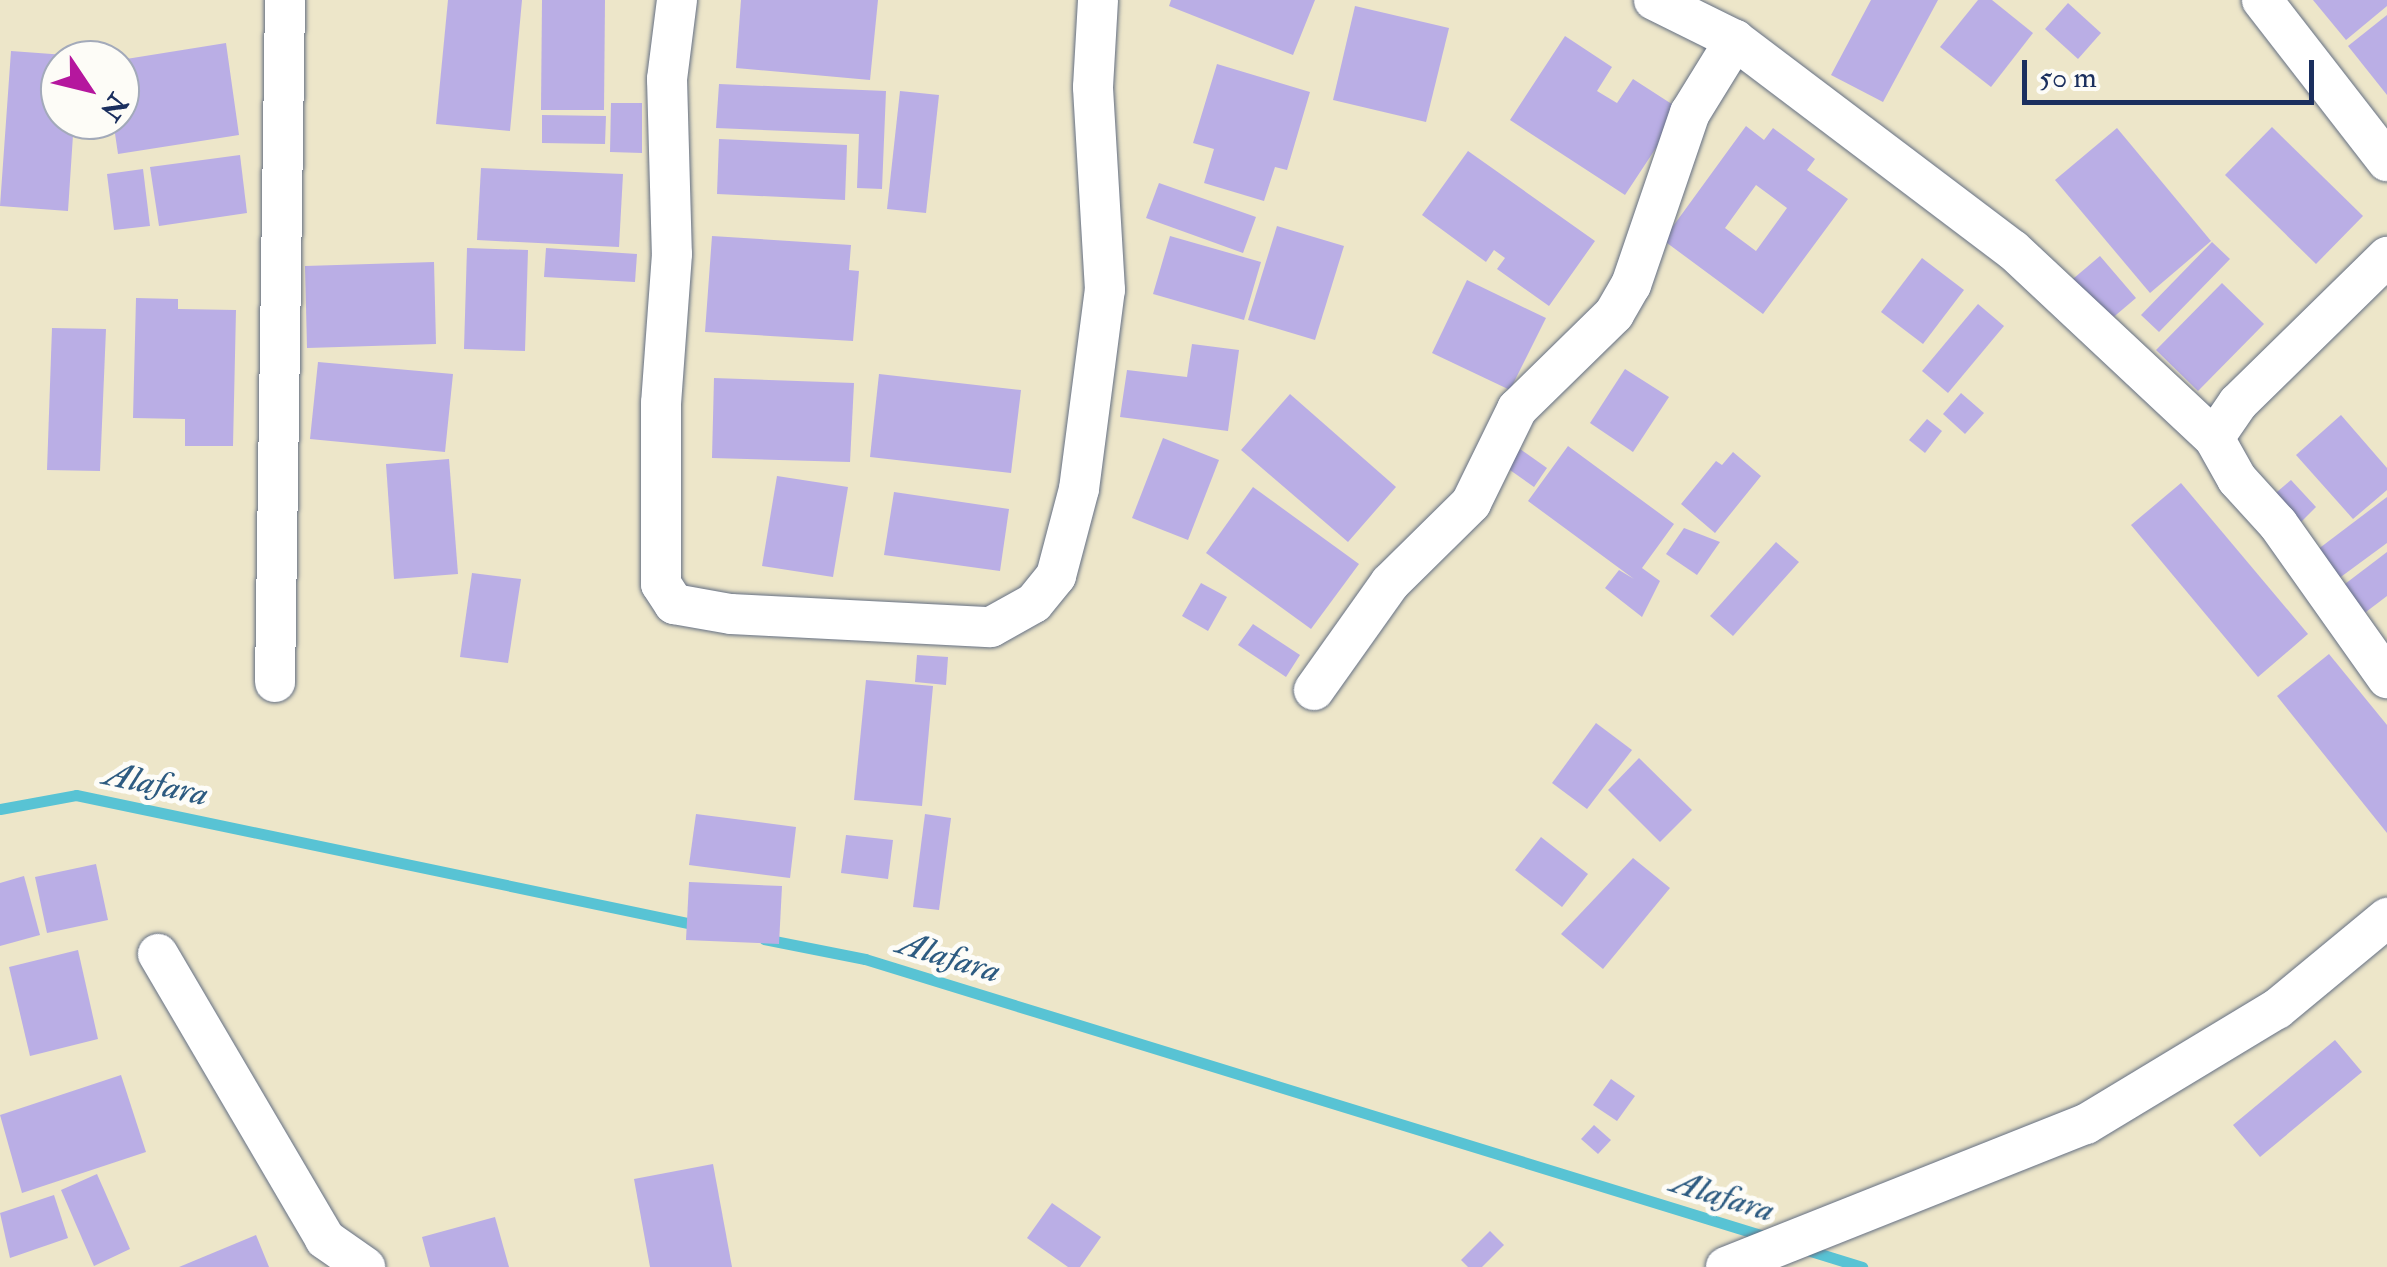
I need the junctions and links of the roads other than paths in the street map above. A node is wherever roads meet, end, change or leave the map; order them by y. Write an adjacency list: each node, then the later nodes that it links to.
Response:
1 (285, 0): 11 (street)
2 (678, 0): 3 (street)
3 (1098, 0)
4 (1654, 0): 6 (street)
5 (2262, 0): 7 (street)
6 (1735, 40): 9 (street); 12 (street)
7 (2387, 161)
8 (2387, 258): 9 (street)
9 (2214, 438): 10 (street)
10 (2387, 678)
11 (276, 682)
12 (1314, 690)
13 (2387, 918): 16 (street)
14 (158, 954): 15 (street)
15 (365, 1267)
16 (1726, 1267)

